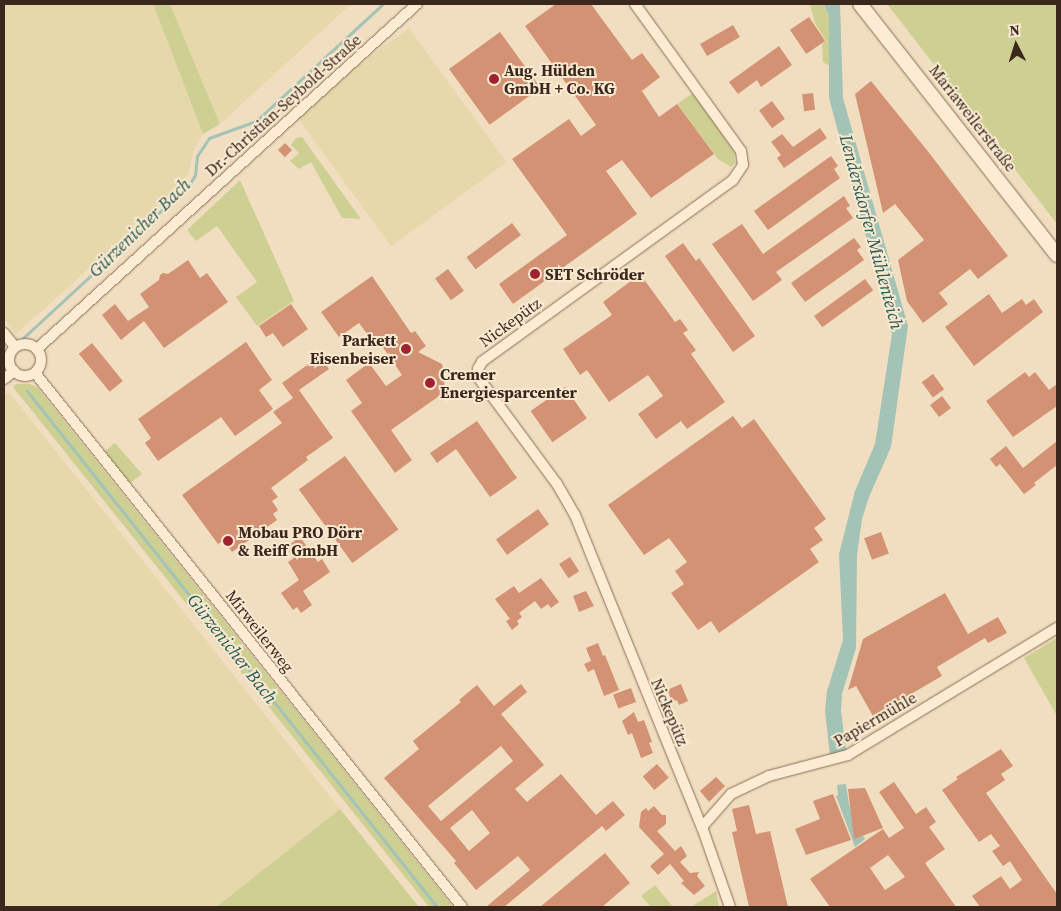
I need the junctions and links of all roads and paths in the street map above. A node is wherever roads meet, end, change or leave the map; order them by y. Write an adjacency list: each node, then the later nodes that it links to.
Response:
1 (417, 4): 7 (street, Dr.-Christian-Seybold-Straße)
2 (635, 4): 12 (street, Nickepütz)
3 (860, 4): 4 (main road, Mariaweilerstraße)
4 (1057, 255)
5 (4, 333): 6 (street)
6 (15, 347): 7 (street); 8 (street)
7 (37, 349): 9 (street)
8 (14, 370): 9 (street); 10 (street)
9 (35, 373): 13 (street, Mirweilerweg)
10 (4, 379)
11 (1057, 628): 12 (street, Papiermühle)
12 (702, 827): 14 (street)
13 (462, 907)
14 (730, 907)

